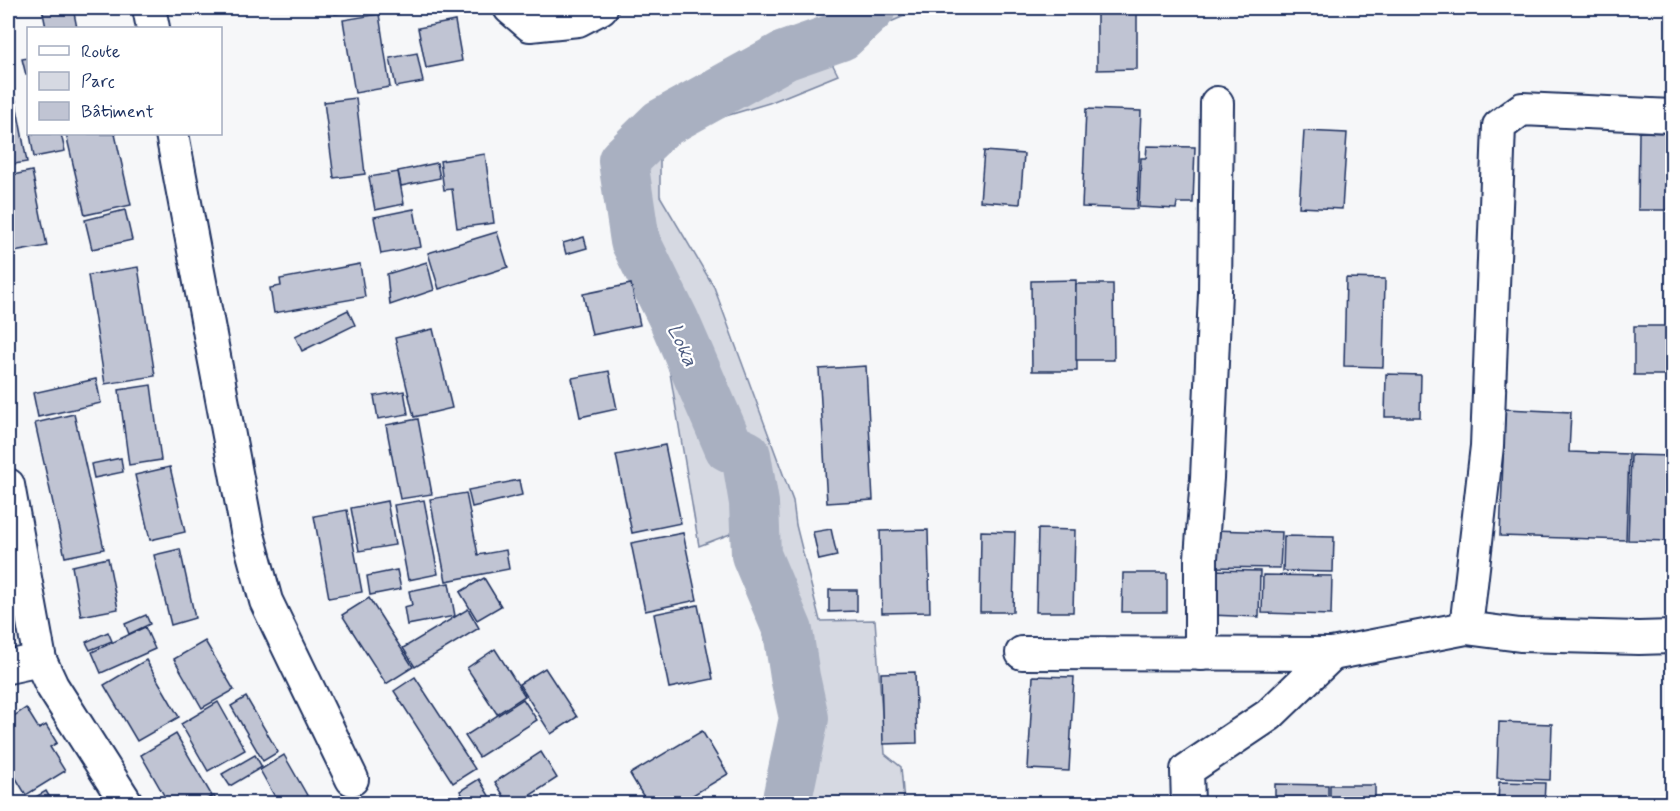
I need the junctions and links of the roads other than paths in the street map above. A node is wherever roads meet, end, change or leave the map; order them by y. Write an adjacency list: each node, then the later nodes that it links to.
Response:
1 (148, 8): 4 (street)
2 (510, 8): 3 (street)
3 (601, 8)
4 (153, 27)
5 (1217, 103): 12 (street)
6 (1672, 116): 9 (street)
7 (172, 135): 16 (street)
8 (8, 485): 14 (street)
9 (1466, 628): 10 (street); 13 (street)
10 (1672, 636)
11 (1022, 653): 12 (street)
12 (1201, 654): 13 (street)
13 (1332, 654): 18 (street)
14 (40, 660): 15 (street); 17 (street)
15 (8, 667)
16 (352, 779)
17 (127, 804)
18 (1188, 804)

